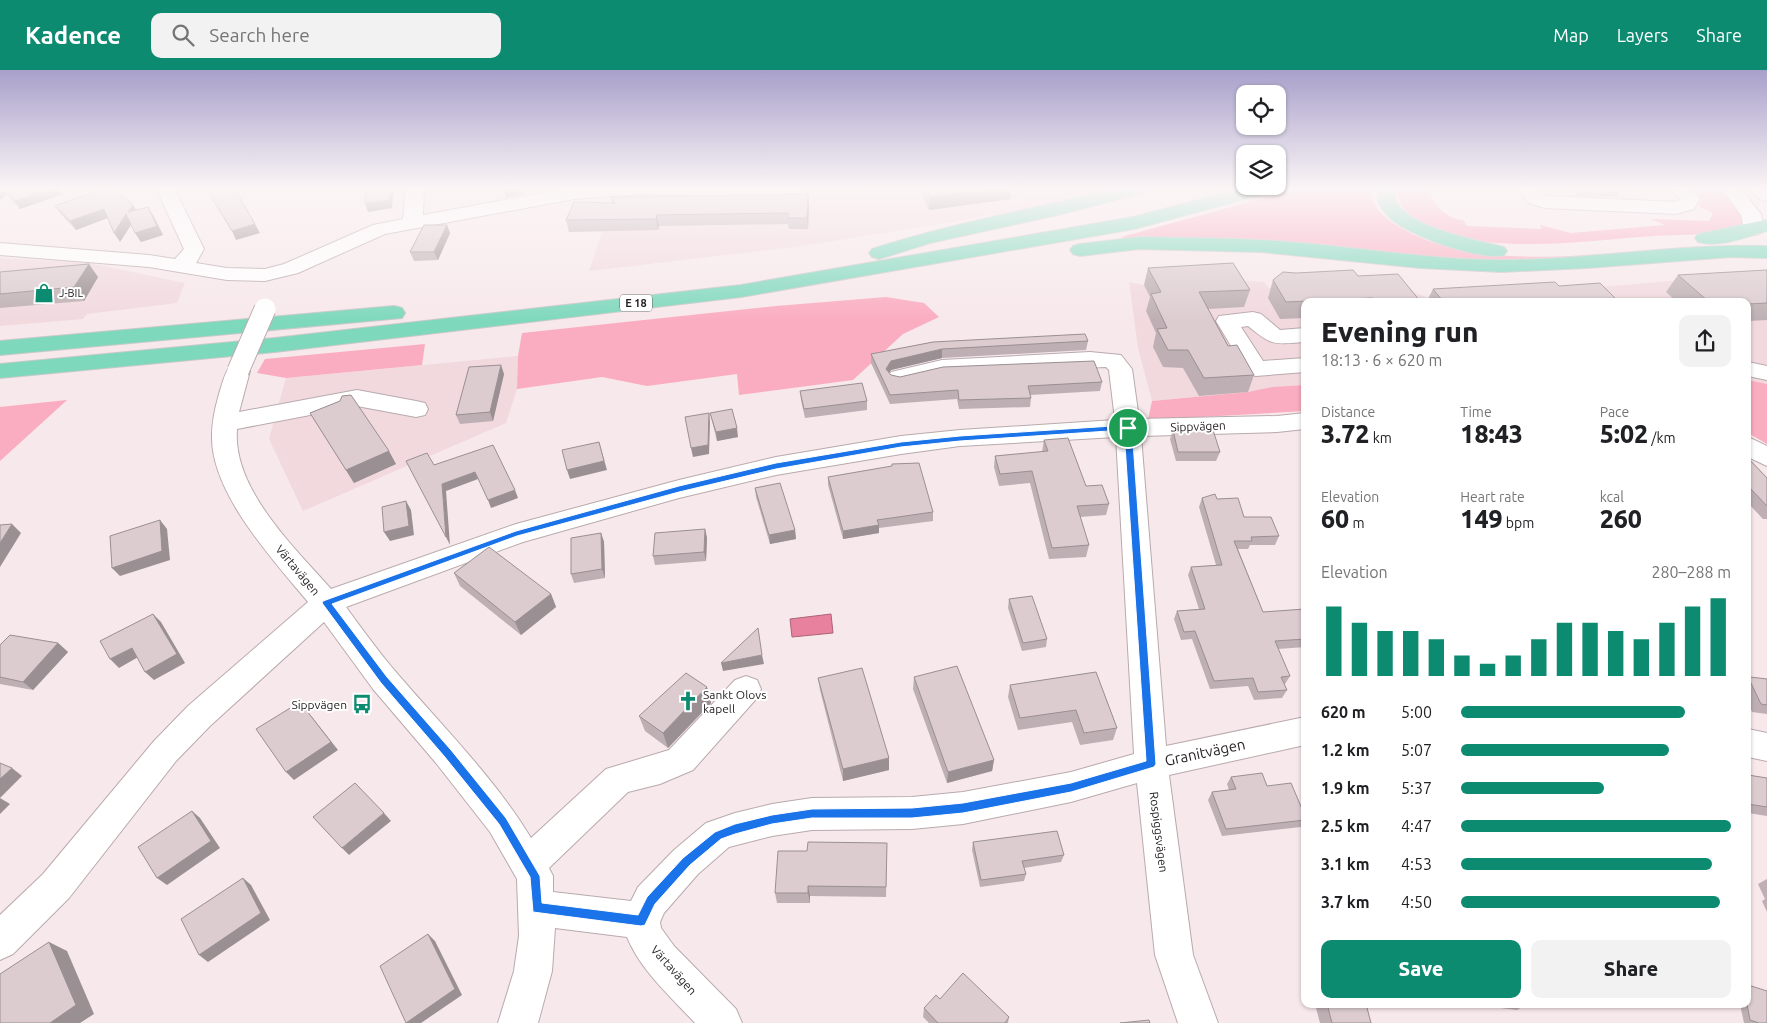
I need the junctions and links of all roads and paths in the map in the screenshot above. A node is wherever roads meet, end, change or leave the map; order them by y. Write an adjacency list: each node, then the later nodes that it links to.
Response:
1 (186, 232): 11 (street)
2 (372, 232): 12 (street)
3 (950, 232): 10 (highway)
4 (1007, 232): 10 (highway, E 18)
5 (1079, 232): 13 (highway, E 18)
6 (1431, 232): 7 (highway)
7 (1737, 232)
8 (2, 251): 11 (street)
9 (1767, 252): 13 (highway)
10 (859, 260): 15 (highway, E 18)
11 (180, 265): 12 (street)
12 (273, 274): 23 (street, Värtavägen, bridge)
13 (741, 291): 18 (highway, E 18)
14 (1301, 335): 16 (street)
15 (0, 348)
16 (1301, 366)
17 (1751, 370): 19 (street)
18 (0, 371)
19 (1767, 373)
20 (899, 377): 24 (street, Rospiggsvägen)
21 (416, 409): 23 (street)
22 (1301, 421): 24 (street, Sippvägen)
23 (225, 423): 27 (street, Värtavägen)
24 (1128, 428): 27 (street, Sippvägen); 32 (street, Rospiggsvägen)
25 (1751, 448): 26 (street)
26 (1767, 457)
27 (326, 603): 33 (street, Värtavägen); 36 (street, Sippvägen)
28 (746, 689): 33 (street)
29 (1301, 733): 32 (street, Granitvägen)
30 (1751, 744): 31 (street)
31 (1767, 747)
32 (1151, 764): 35 (street, Granitvägen); 39 (street, Rospiggsvägen)
33 (528, 864): 34 (street, Värtavägen)
34 (536, 908): 35 (street); 37 (street, Värtavägen)
35 (641, 921): 38 (street, Värtavägen)
36 (0, 941)
37 (518, 1023)
38 (722, 1023)
39 (1198, 1023)

